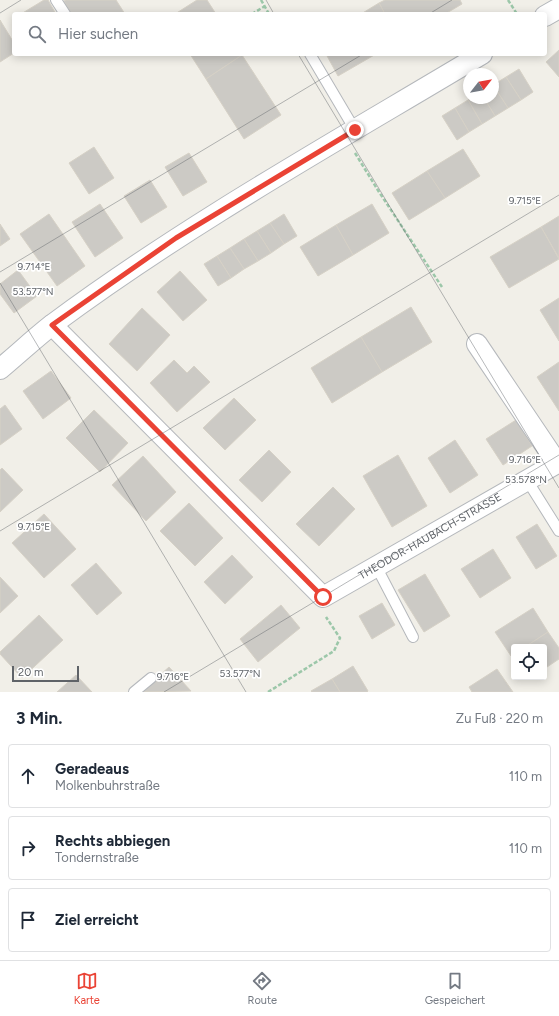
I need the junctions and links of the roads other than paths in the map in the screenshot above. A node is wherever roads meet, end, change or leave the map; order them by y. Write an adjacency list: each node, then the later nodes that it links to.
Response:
1 (56, 0): 3 (lane)
2 (559, 8): 4 (street)
3 (63, 12)
4 (547, 15)
5 (311, 56): 7 (lane)
6 (479, 56): 7 (street)
7 (350, 133): 8 (street)
8 (52, 325): 10 (street); 14 (street, THEODOR-HAUBACH-STRASSE)
9 (477, 344): 11 (street, THEODOR-HAUBACH-STRASSE)
10 (0, 369)
11 (558, 462): 12 (street, THEODOR-HAUBACH-STRASSE)
12 (527, 480): 13 (lane); 14 (street, THEODOR-HAUBACH-STRASSE)
13 (559, 531)
14 (376, 566): 15 (lane)
15 (413, 637)
16 (151, 678): 17 (lane)
17 (134, 692)

